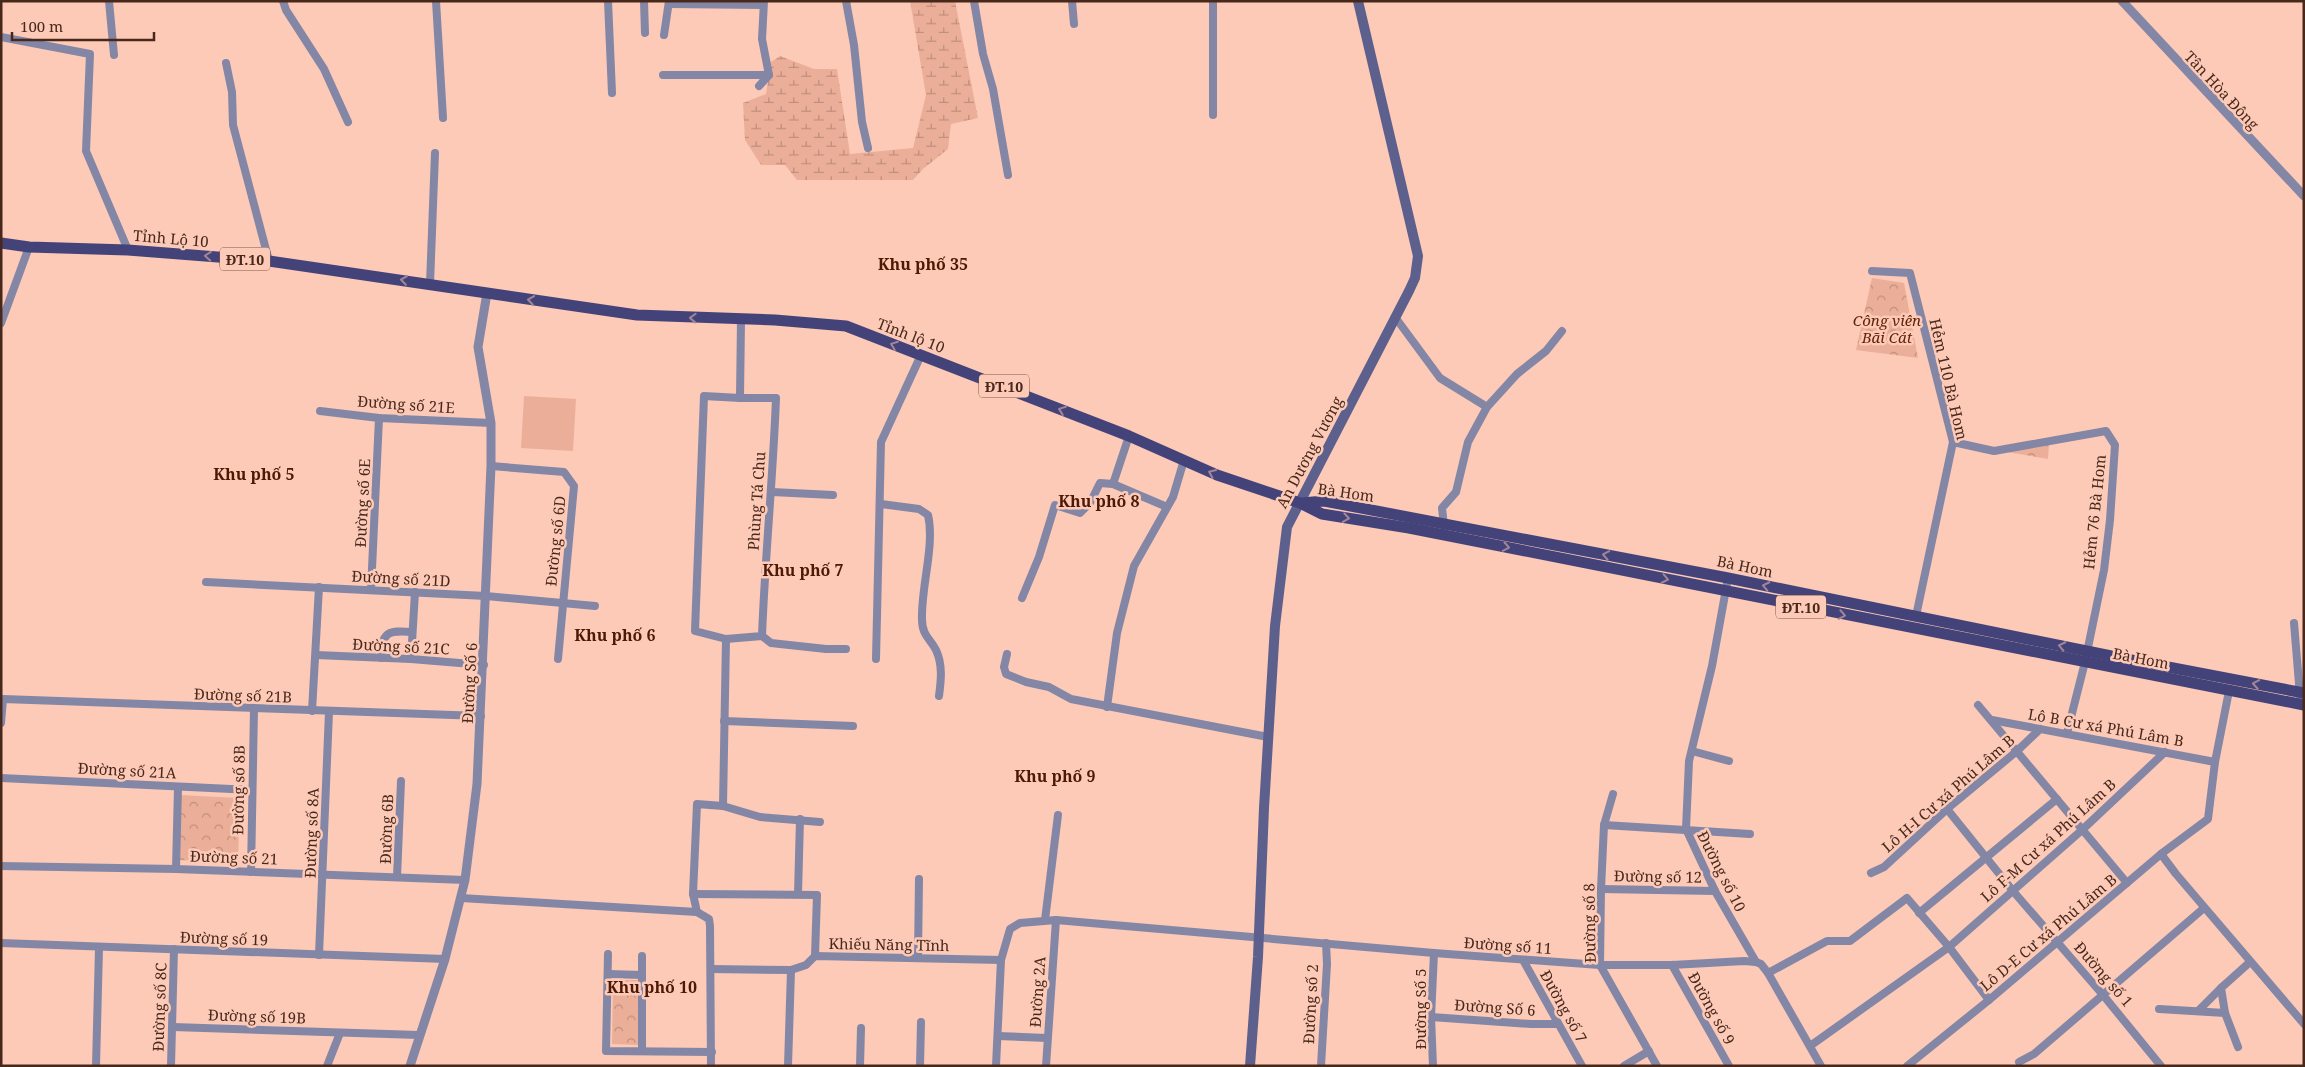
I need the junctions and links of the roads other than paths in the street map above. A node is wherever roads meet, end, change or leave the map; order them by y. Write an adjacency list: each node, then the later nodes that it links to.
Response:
1 (109, 1): 18 (street)
2 (283, 1): 26 (street)
3 (436, 1): 25 (street)
4 (608, 1): 23 (street)
5 (644, 1): 15 (street)
6 (846, 1): 27 (street)
7 (974, 1): 29 (street)
8 (1072, 1): 14 (street)
9 (1213, 1): 24 (street)
10 (1358, 1): 38 (main road, An Dương Vương)
11 (2122, 1): 30 (street, Tân Hòa Đông)
12 (669, 3): 13 (street); 16 (street)
13 (764, 3): 21 (street)
14 (1074, 24)
15 (645, 33)
16 (664, 35)
17 (1, 38): 33 (street)
18 (114, 55)
19 (226, 63): 34 (street)
20 (663, 74): 21 (street)
21 (769, 75): 22 (street)
22 (759, 86)
23 (612, 93)
24 (1213, 115)
25 (443, 118)
26 (348, 122)
27 (868, 148)
28 (435, 153): 36 (street)
29 (1008, 175)
30 (2304, 196)
31 (1, 243): 32 (main road, Tỉnh Lộ 10 / ĐT.10)
32 (29, 247): 33 (main road, Tỉnh Lộ 10 / ĐT.10); 40 (street)
33 (128, 250): 34 (main road, Tỉnh Lộ 10 / ĐT.10, one-way to 33)
34 (269, 261): 36 (main road, Tỉnh Lộ 10 / ĐT.10, one-way to 34)
35 (1872, 271): 49 (street, Hẻm 110 Bà Hom)
36 (430, 284): 37 (main road, Tỉnh Lộ 10 / ĐT.10)
37 (487, 294): 39 (main road, Tỉnh lộ 10 / ĐT.10, one-way to 37); 47 (street, Đường Số 6)
38 (1395, 317): 44 (street); 55 (main road, An Dương Vương)
39 (741, 320): 42 (main road, Tỉnh lộ 10 / ĐT.10, one-way to 39); 43 (street)
40 (1, 323)
41 (1562, 331): 44 (street)
42 (921, 355): 48 (main road, Tỉnh lộ 10 / ĐT.10, one-way to 42); 56 (street)
43 (740, 398): 53 (street, Phùng Tá Chu); 73 (street, Phùng Tá Chu)
44 (1487, 406): 58 (street)
45 (320, 411): 46 (street, Đường số 21E)
46 (379, 418): 47 (street, Đường số 21E); 62 (street, Đường số 6E)
47 (491, 424): 51 (street, Đường Số 6)
48 (1129, 436): 50 (main road, Tỉnh lộ 10 / ĐT.10); 52 (street)
49 (1953, 442): 69 (street, Hẻm 110 Bà Hom); 77 (street, Hẻm 76 Bà Hom)
50 (1184, 460): 55 (main road, Tỉnh lộ 10 / ĐT.10, one-way to 50); 57 (street)
51 (491, 466): 65 (street, Đường Số 6); 67 (street, Đường số 6D)
52 (1113, 484): 57 (street); 66 (street)
53 (772, 492): 54 (street); 72 (street, Phùng Tá Chu)
54 (833, 495)
55 (1300, 503): 58 (main road, Bà Hom / ĐT.10); 98 (main road, An Dương Vương)
56 (881, 504): 81 (street); 84 (street)
57 (1168, 506): 87 (street)
58 (1443, 530): 59 (main road, Bà Hom / ĐT.10, one-way to 58); 64 (main road, Bà Hom / ĐT.10, one-way to 64)
59 (1728, 578): 64 (street, Đường số 10); 69 (main road, Bà Hom / ĐT.10, one-way to 59)
60 (206, 582): 61 (street, Đường số 21D)
61 (319, 587): 62 (street, Đường số 21D); 76 (street)
62 (371, 590): 63 (street, Đường số 21D)
63 (415, 592): 65 (street, Đường số 21D); 71 (street)
64 (1725, 592): 77 (main road, Bà Hom / ĐT.10, one-way to 77); 99 (street, Đường số 10)
65 (486, 596): 67 (street, Đường số 21D); 82 (street, Đường Số 6)
66 (1022, 598)
67 (563, 603): 68 (street, Đường số 21D); 79 (street, Đường số 6D)
68 (595, 606)
69 (1916, 616): 77 (main road, Bà Hom / ĐT.10, one-way to 69)
70 (2294, 623): 85 (street)
71 (412, 632): 78 (street); 80 (street)
72 (762, 636): 73 (street, Phùng Tá Chu); 74 (street)
73 (726, 639): 93 (street)
74 (846, 649)
75 (1007, 654): 87 (street)
76 (316, 655): 78 (street, Đường số 21C); 89 (street)
77 (2086, 656): 83 (main road, Bà Hom / ĐT.10); 85 (main road, Bà Hom / ĐT.10, one-way to 77); 97 (street)
78 (382, 658): 80 (street, Đường số 21C)
79 (558, 658)
80 (411, 659): 82 (street, Đường số 21C)
81 (876, 659)
82 (484, 665): 91 (street, Đường Số 6)
83 (2228, 691): 85 (main road, Bà Hom / ĐT.10); 103 (street)
84 (939, 696)
85 (2302, 698)
86 (1978, 704): 92 (street)
87 (1107, 707): 98 (street)
88 (254, 709): 89 (street, Đường số 21B); 94 (street, Đường số 21B); 107 (street, Đường số 8B)
89 (312, 711): 90 (street, Đường số 21B)
90 (329, 712): 91 (street, Đường số 21B); 125 (street, Đường số 8A)
91 (481, 716): 128 (street, Đường Số 6)
92 (1992, 720): 96 (street, Lô B Cư xá Phú Lâm B); 100 (street)
93 (724, 721): 95 (street); 110 (street)
94 (1, 723)
95 (853, 726)
96 (2040, 729): 97 (street, Lô B Cư xá Phú Lâm B); 100 (street, Lô H-I Cư xá Phú Lâm B)
97 (2067, 733): 101 (street, Lô B Cư xá Phú Lâm B)
98 (1268, 737): 141 (main road, An Dương Vương)
99 (1692, 751): 102 (street); 116 (street, Đường số 10)
100 (2017, 751): 109 (street); 111 (street, Lô H-I Cư xá Phú Lâm B)
101 (2165, 752): 103 (street, Lô B Cư xá Phú Lâm B); 117 (street, Lô F-M Cư xá Phú Lâm B)
102 (1729, 761)
103 (2215, 762): 119 (street, Lô D-E Cư xá Phú Lâm B)
104 (1, 778): 106 (street, Đường số 21A)
105 (402, 781): 126 (street, Đường 6B)
106 (178, 786): 107 (street, Đường số 21A); 122 (street)
107 (252, 790): 123 (street, Đường số 8B)
108 (1613, 794): 115 (street, Đường số 8)
109 (2057, 799): 117 (street); 120 (street)
110 (723, 806): 113 (street); 133 (street)
111 (1947, 809): 120 (street, Đường số 1); 124 (street, Lô H-I Cư xá Phú Lâm B)
112 (1058, 815): 139 (street)
113 (800, 819): 114 (street); 134 (street)
114 (820, 822)
115 (1604, 826): 116 (street); 130 (street, Đường số 8)
116 (1686, 829): 118 (street); 131 (street, Đường số 10)
117 (2082, 830): 129 (street); 132 (street, Lô F-M Cư xá Phú Lâm B)
118 (1750, 834)
119 (2161, 854): 129 (street, Lô D-E Cư xá Phú Lâm B); 136 (street)
120 (1987, 857): 132 (street, Đường số 1); 138 (street)
121 (1, 866): 122 (street, Đường số 21)
122 (176, 869): 123 (street, Đường số 21)
123 (251, 872): 125 (street, Đường số 21)
124 (1871, 873)
125 (323, 875): 126 (street, Đường số 21); 150 (street, Đường số 8A)
126 (398, 877): 128 (street, Đường số 21)
127 (919, 879): 153 (street)
128 (465, 880): 135 (street, Đường Số 6)
129 (2127, 883): 142 (street, Lô D-E Cư xá Phú Lâm B)
130 (1601, 889): 131 (street, Đường số 12); 159 (street, Đường số 8)
131 (1714, 891): 157 (street, Đường số 10)
132 (2013, 891): 142 (street, Đường số 1); 145 (street, Lô F-M Cư xá Phú Lâm B)
133 (693, 894): 134 (street); 137 (street)
134 (798, 894): 152 (street)
135 (461, 898): 137 (street); 154 (street, Đường Số 6)
136 (2204, 908): 158 (street); 167 (street)
137 (696, 912): 161 (street)
138 (1919, 913): 145 (street); 163 (street)
139 (1045, 920): 140 (street); 155 (street)
140 (1056, 920): 141 (street); 181 (street, Đường 2A)
141 (1258, 937): 144 (street, Đường số 11); 198 (main road, An Dương Vương)
142 (2058, 942): 167 (street, Đường số 1); 168 (street, Lô D-E Cư xá Phú Lâm B)
143 (1, 943): 146 (street, Đường số 19)
144 (1326, 943): 148 (street, Đường số 11); 199 (street, Đường số 2)
145 (1949, 947): 168 (street); 182 (street, Lô F-M Cư xá Phú Lâm B)
146 (99, 948): 147 (street, Đường số 19); 188 (street)
147 (174, 949): 150 (street, Đường số 19); 176 (street, Đường số 8C)
148 (1434, 953): 156 (street, Đường số 11); 172 (street, Đường Số 5)
149 (608, 954): 164 (street)
150 (319, 955): 154 (street, Đường số 19)
151 (642, 956): 165 (street)
152 (815, 956): 153 (street, Khiếu Năng Tĩnh); 162 (street, Khiếu Năng Tĩnh)
153 (918, 957): 155 (street, Khiếu Năng Tĩnh)
154 (445, 959): 179 (street, Đường Số 6)
155 (1001, 960): 180 (street)
156 (1523, 960): 159 (street, Đường số 11); 174 (street, Đường số 7)
157 (1756, 962): 160 (street, Đường số 11); 163 (street, Đường số 10)
158 (2250, 962): 166 (street); 175 (street)
159 (1600, 965): 160 (street, Đường số 11); 186 (street, Đường số 8)
160 (1672, 965): 204 (street, Đường số 9)
161 (711, 970): 162 (street, Khiếu Năng Tĩnh); 185 (street)
162 (791, 970): 193 (street)
163 (1768, 973): 182 (street, Đường số 10)
164 (608, 974): 165 (street); 184 (street)
165 (642, 976): 184 (street)
166 (2221, 988): 170 (street); 171 (street)
167 (2103, 995): 187 (street); 207 (street, Đường số 1)
168 (1989, 1000): 206 (street, Lô D-E Cư xá Phú Lâm B)
169 (2159, 1009): 170 (street)
170 (2198, 1011): 171 (street)
171 (2225, 1013): 183 (street)
172 (1431, 1017): 174 (street, Đường Số 6); 200 (street, Đường Số 5)
173 (921, 1022): 195 (street)
174 (1558, 1024): 201 (street, Đường số 7)
175 (2304, 1024)
176 (173, 1027): 178 (street, Đường số 19B); 189 (street, Đường số 8C)
177 (861, 1028): 194 (street)
178 (340, 1033): 179 (street, Đường số 19B); 190 (street)
179 (419, 1035): 191 (street, Đường Số 6)
180 (998, 1036): 181 (street); 196 (street)
181 (1048, 1038): 197 (street, Đường 2A)
182 (1810, 1046): 205 (street, Đường số 10)
183 (2238, 1047)
184 (642, 1051): 185 (street)
185 (712, 1052): 192 (street)
186 (1649, 1052): 202 (street); 203 (street, Đường số 8)
187 (2019, 1062)
188 (96, 1066)
189 (171, 1066)
190 (327, 1066)
191 (410, 1066)
192 (711, 1066)
193 (788, 1066)
194 (860, 1066)
195 (920, 1066)
196 (996, 1066)
197 (1046, 1066)
198 (1250, 1066)
199 (1321, 1066)
200 (1434, 1066)
201 (1582, 1066)
202 (1624, 1066)
203 (1658, 1066)
204 (1729, 1066)
205 (1821, 1066)
206 (1907, 1066)
207 (2162, 1066)

